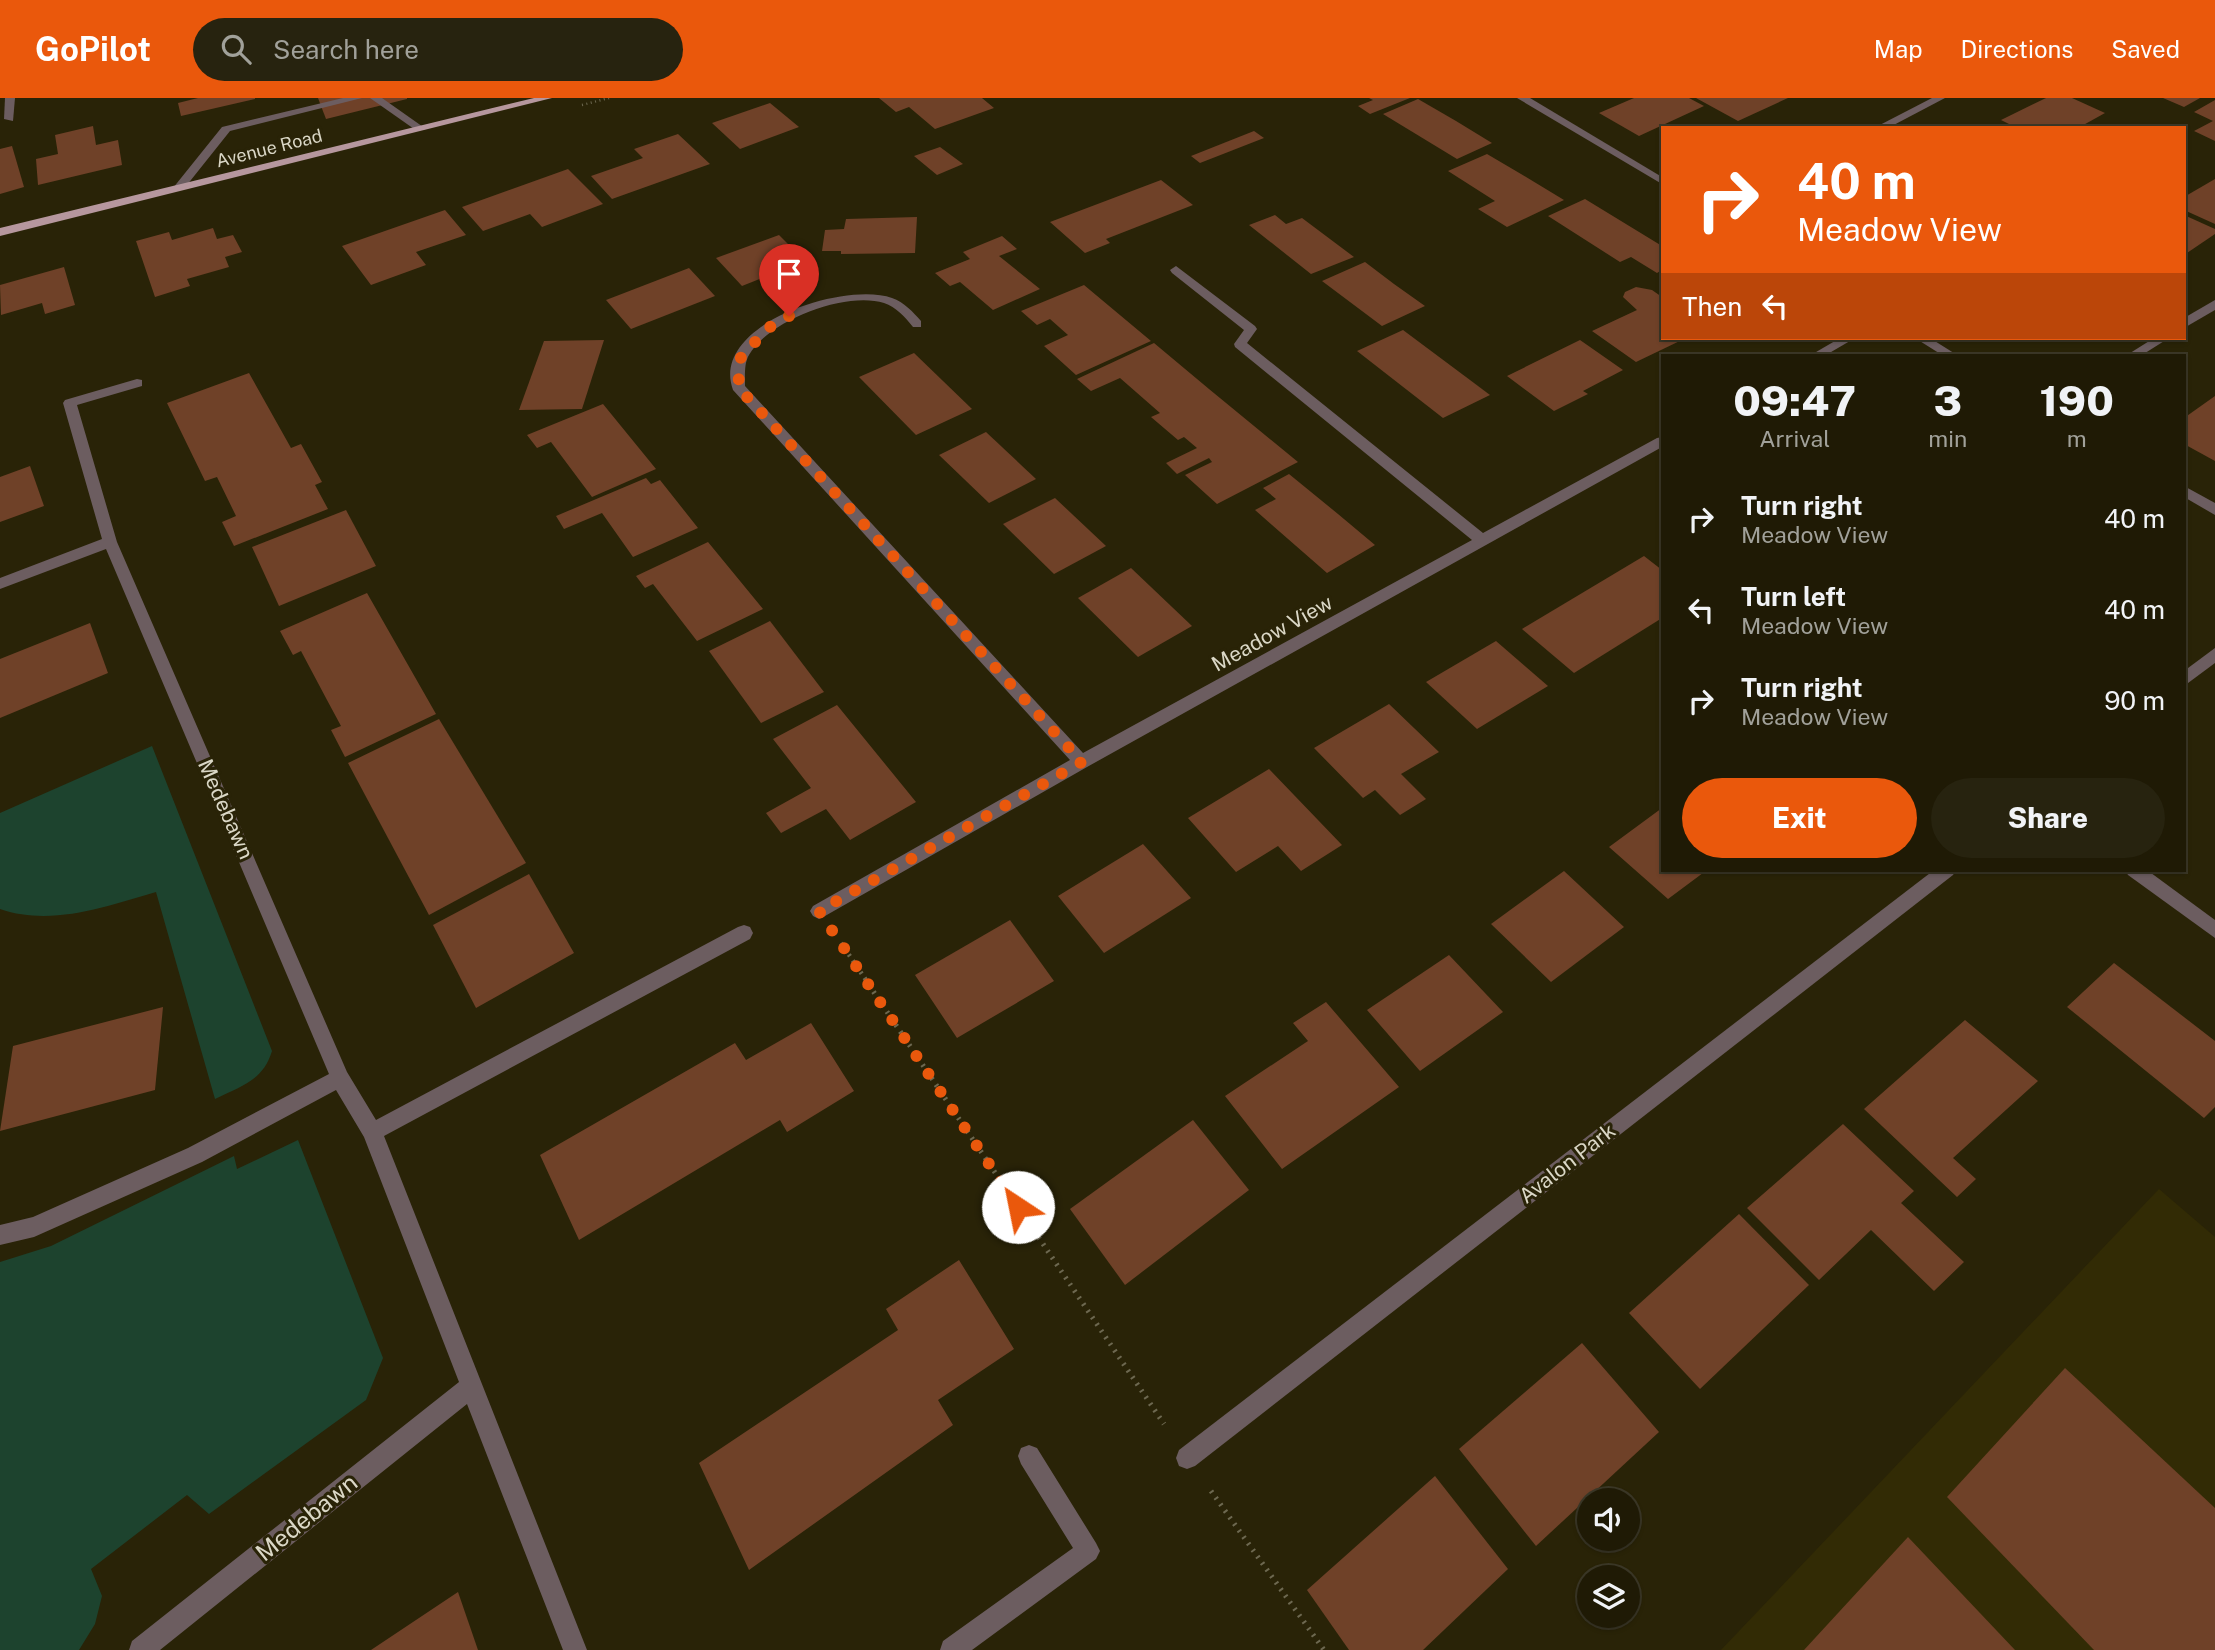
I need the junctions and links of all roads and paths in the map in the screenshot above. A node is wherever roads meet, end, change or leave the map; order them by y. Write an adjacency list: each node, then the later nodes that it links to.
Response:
1 (10, 98): 7 (street)
2 (357, 98): 11 (street)
3 (376, 98): 9 (street)
4 (547, 98): 9 (main road, Avenue Road)
5 (1522, 98): 10 (street)
6 (1940, 98): 8 (street)
7 (9, 119)
8 (1884, 126)
9 (421, 129): 11 (main road, Avenue Road)
10 (1661, 180)
11 (179, 188): 12 (main road, Avenue Road)
12 (0, 232)
13 (1176, 270): 27 (street)
14 (2215, 304): 15 (street)
15 (2186, 323)
16 (916, 324): 32 (street)
17 (1845, 340): 20 (street)
18 (1925, 340): 21 (street)
19 (2159, 340): 22 (street)
20 (1819, 354)
21 (1949, 354)
22 (2135, 354)
23 (137, 383): 28 (street, Medebawn)
24 (1661, 442): 27 (street, Meadow View)
25 (2186, 492): 26 (street)
26 (2215, 510)
27 (1483, 541): 32 (street, Meadow View)
28 (110, 542): 29 (street); 38 (street, Medebawn)
29 (0, 584)
30 (2215, 654): 31 (street)
31 (2186, 678)
32 (1082, 762): 35 (street, Meadow View)
33 (1944, 872): 43 (street, Avalon Park)
34 (2137, 872): 36 (street)
35 (819, 911): 43 (path)
36 (2215, 930)
37 (744, 933): 39 (street)
38 (340, 1078): 39 (street, Medebawn); 40 (street)
39 (372, 1132): 41 (street, Medebawn)
40 (0, 1234)
41 (472, 1386): 44 (street, Medebawn); 45 (street, Medebawn)
42 (1030, 1456): 46 (street)
43 (1187, 1458): 47 (path)
44 (141, 1650)
45 (575, 1650)
46 (952, 1650)
47 (1324, 1650)

